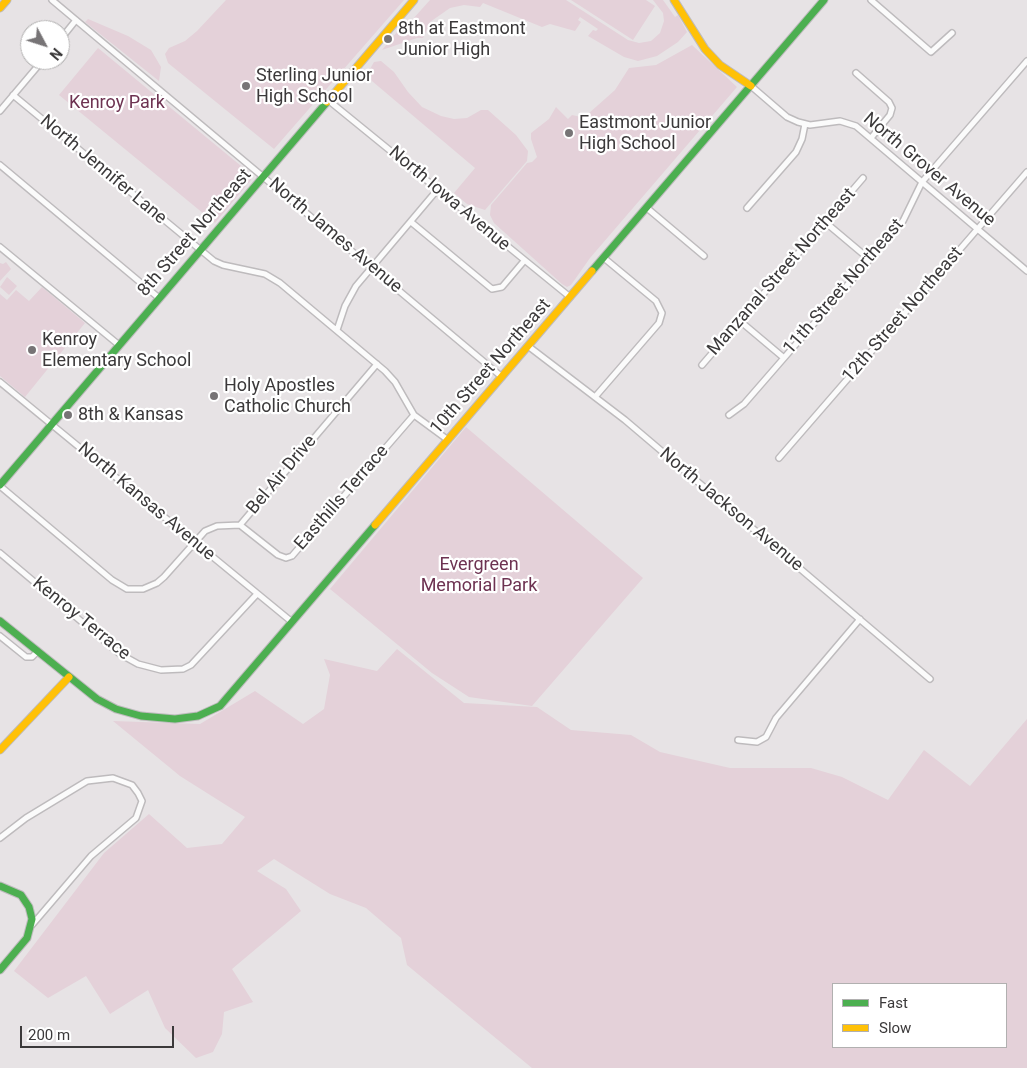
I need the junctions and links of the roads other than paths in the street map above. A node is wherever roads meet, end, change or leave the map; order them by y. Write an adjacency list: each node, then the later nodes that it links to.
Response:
1 (7, 0): 7 (main road)
2 (52, 0): 8 (street, North James Avenue)
3 (414, 0): 16 (main road, 8th Street Northeast)
4 (674, 0): 14 (main road, North Grover Avenue)
5 (824, 0): 14 (main road, 10th Street Northeast)
6 (871, 0): 10 (street)
7 (0, 8)
8 (76, 20): 9 (street); 22 (street, North James Avenue)
9 (70, 28)
10 (952, 32)
11 (1027, 61): 24 (street, 11th Street Northeast)
12 (34, 70): 15 (street)
13 (856, 73): 19 (street)
14 (751, 86): 18 (street, North Grover Avenue); 26 (main road, 10th Street Northeast)
15 (13, 95): 17 (street); 32 (street, North Jennifer Lane)
16 (328, 100): 22 (main road, 8th Street Northeast); 25 (street, North Iowa Avenue)
17 (0, 111)
18 (805, 124): 19 (street, North Grover Avenue); 27 (street)
19 (871, 138): 24 (street, North Grover Avenue)
20 (0, 165): 40 (street)
21 (1027, 172): 30 (street, 12th Street Northeast)
22 (263, 176): 32 (main road, 8th Street Northeast); 37 (street, North James Avenue)
23 (863, 178): 29 (street, Manzanal Street Northeast)
24 (922, 182): 30 (street, North Grover Avenue); 35 (street, 11th Street Northeast)
25 (438, 189): 28 (street); 36 (street, North Iowa Avenue)
26 (647, 208): 33 (street); 34 (main road, 10th Street Northeast)
27 (747, 208)
28 (411, 222): 36 (street); 37 (street)
29 (825, 222): 35 (street); 41 (street, Manzanal Street Northeast)
30 (978, 229): 38 (street, North Grover Avenue); 55 (street, 12th Street Northeast)
31 (0, 247): 43 (street)
32 (200, 250): 40 (main road, 8th Street Northeast); 42 (street, North Jennifer Lane)
33 (704, 256)
34 (604, 258): 39 (main road, 10th Street Northeast); 50 (street)
35 (869, 259): 45 (street, 11th Street Northeast)
36 (524, 261): 39 (street, North Iowa Avenue)
37 (371, 267): 42 (street); 48 (street, North James Avenue)
38 (1027, 271)
39 (570, 297): 44 (main road, 10th Street Northeast)
40 (159, 298): 43 (main road, 8th Street Northeast)
41 (740, 321): 45 (street); 47 (street, Manzanal Street Northeast)
42 (338, 330): 46 (street, North Jennifer Lane)
43 (119, 345): 53 (main road, 8th Street Northeast)
44 (528, 346): 48 (main road, 10th Street Northeast); 50 (street, North Jackson Avenue)
45 (784, 358): 52 (street, 11th Street Northeast)
46 (377, 364): 51 (street, North Jennifer Lane); 57 (street, Bel Air Drive)
47 (702, 365)
48 (502, 377): 54 (main road, 10th Street Northeast)
49 (0, 382): 53 (street, North Kansas Avenue)
50 (595, 397): 61 (street, North Jackson Avenue)
51 (414, 415): 54 (street, North Jennifer Lane); 57 (street, Easthills Terrace)
52 (729, 415)
53 (53, 424): 56 (main road, 8th Street Northeast); 58 (street, North Kansas Avenue)
54 (448, 440): 63 (main road, 10th Street Northeast)
55 (779, 458)
56 (0, 485): 58 (street, Bel Air Drive)
57 (240, 525): 58 (street, Bel Air Drive)
58 (194, 542): 60 (street, North Kansas Avenue)
59 (0, 553): 60 (street, Kenroy Terrace)
60 (257, 594): 63 (street, North Kansas Avenue)
61 (860, 619): 67 (street, North Jackson Avenue); 68 (street)
62 (0, 621): 65 (main road, 10th Street Northeast)
63 (292, 622): 66 (main road, 10th Street Northeast)
64 (0, 636): 65 (street)
65 (38, 651): 66 (main road, 10th Street Northeast)
66 (69, 677): 69 (main road)
67 (930, 679)
68 (738, 740)
69 (0, 750)
70 (0, 838): 72 (street)
71 (0, 886): 72 (main road)
72 (32, 925): 73 (main road)
73 (0, 970)

